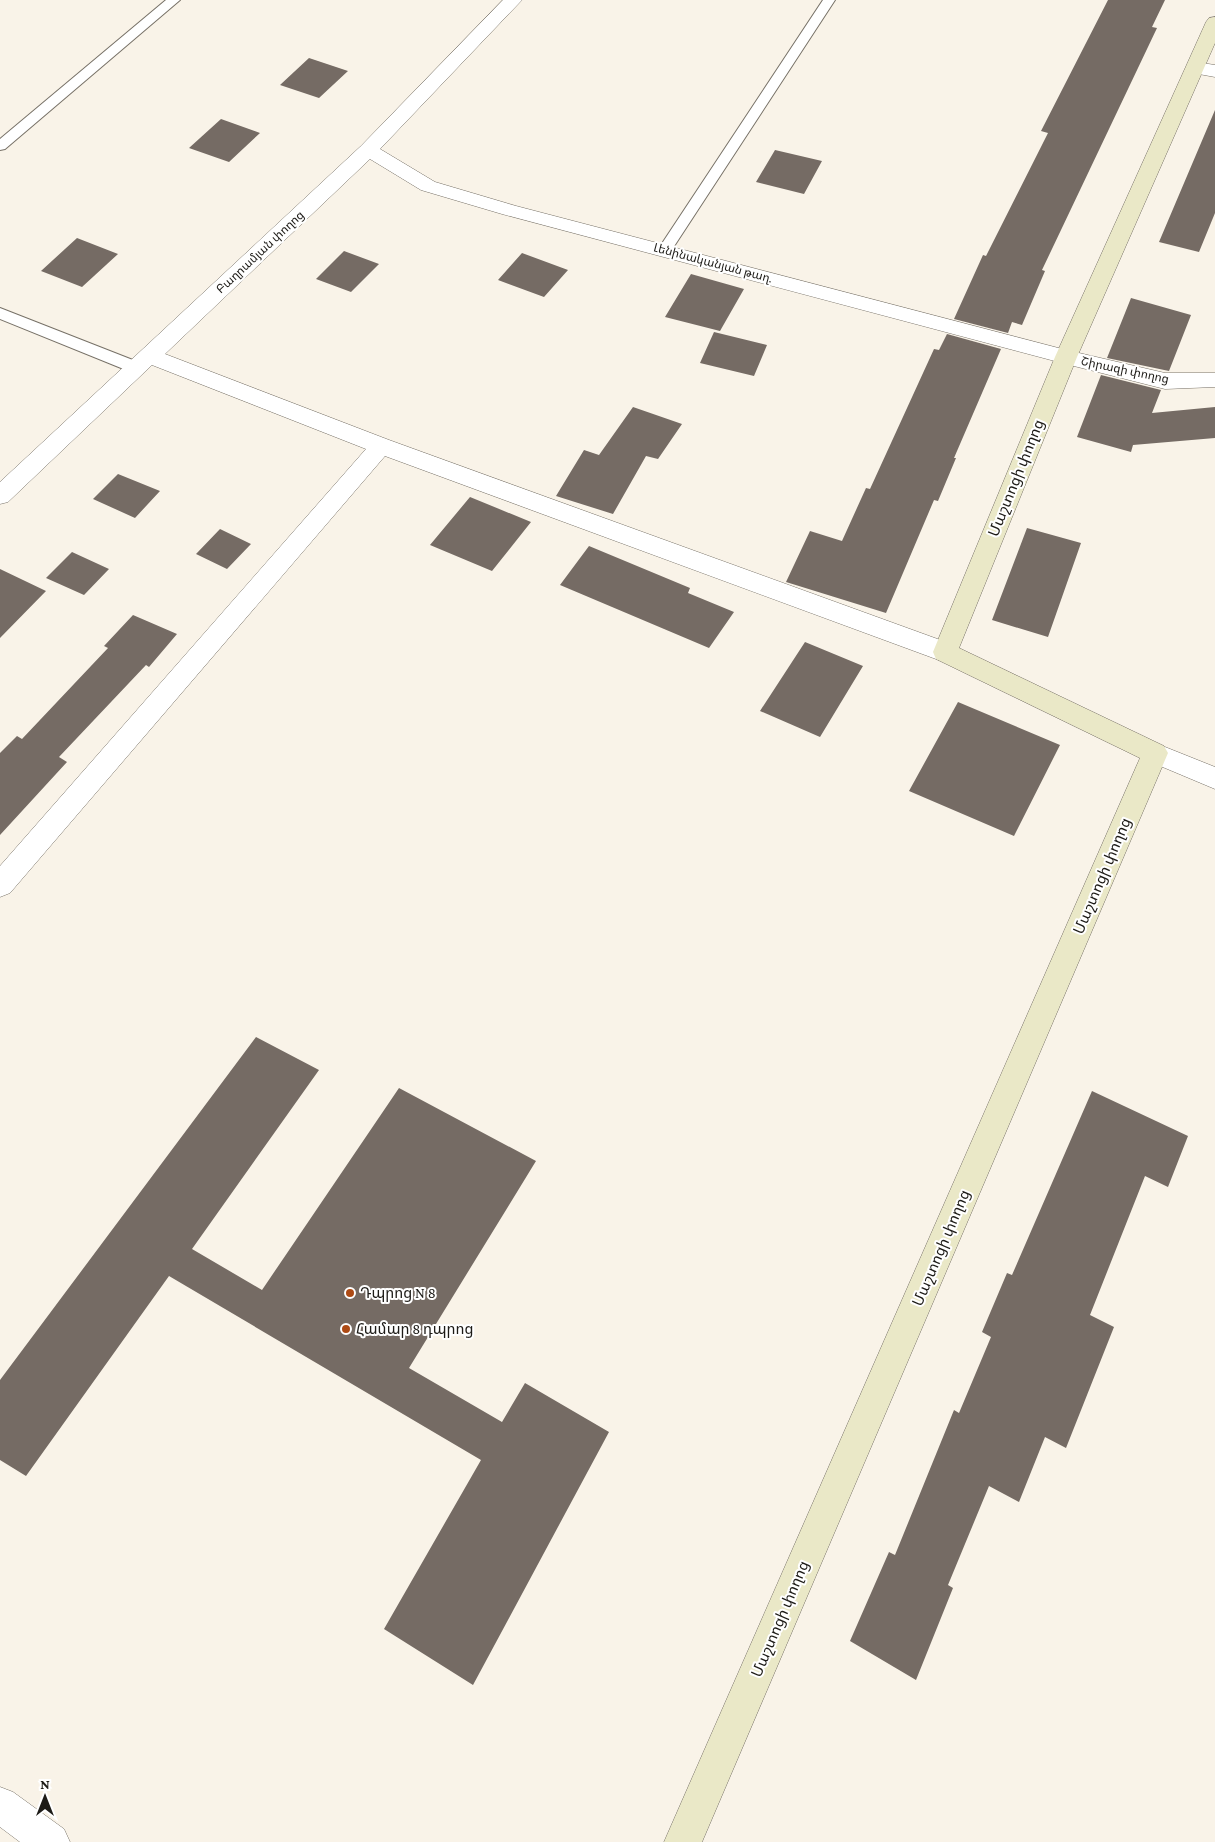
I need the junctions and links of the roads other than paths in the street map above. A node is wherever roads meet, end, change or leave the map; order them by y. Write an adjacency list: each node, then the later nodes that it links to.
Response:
1 (174, 0): 6 (lane)
2 (513, 0): 7 (street, Բաղրամյան փողոց)
3 (830, 0): 8 (lane)
4 (1215, 22): 5 (main road, Մաշտոցի փողոց)
5 (1205, 70): 10 (main road, Մաշտոցի փողոց)
6 (0, 146)
7 (368, 150): 8 (street, Լենինականյան թաղ.); 11 (street, Բաղրամյան փողոց)
8 (664, 251): 10 (street, Լենինականյան թաղ.)
9 (0, 312): 11 (lane)
10 (1066, 357): 12 (street, Շիրազի փողոց); 15 (main road, Մաշտոցի փողոց)
11 (144, 362): 13 (street); 14 (street, Բաղրամյան փողոց)
12 (1215, 380)
13 (381, 446): 15 (street); 18 (street)
14 (0, 496)
15 (945, 652): 16 (main road)
16 (1155, 753): 17 (street); 21 (main road, Մաշտոցի փողոց)
17 (1215, 778)
18 (0, 885)
19 (0, 1806): 20 (street)
20 (51, 1842)
21 (683, 1842)

